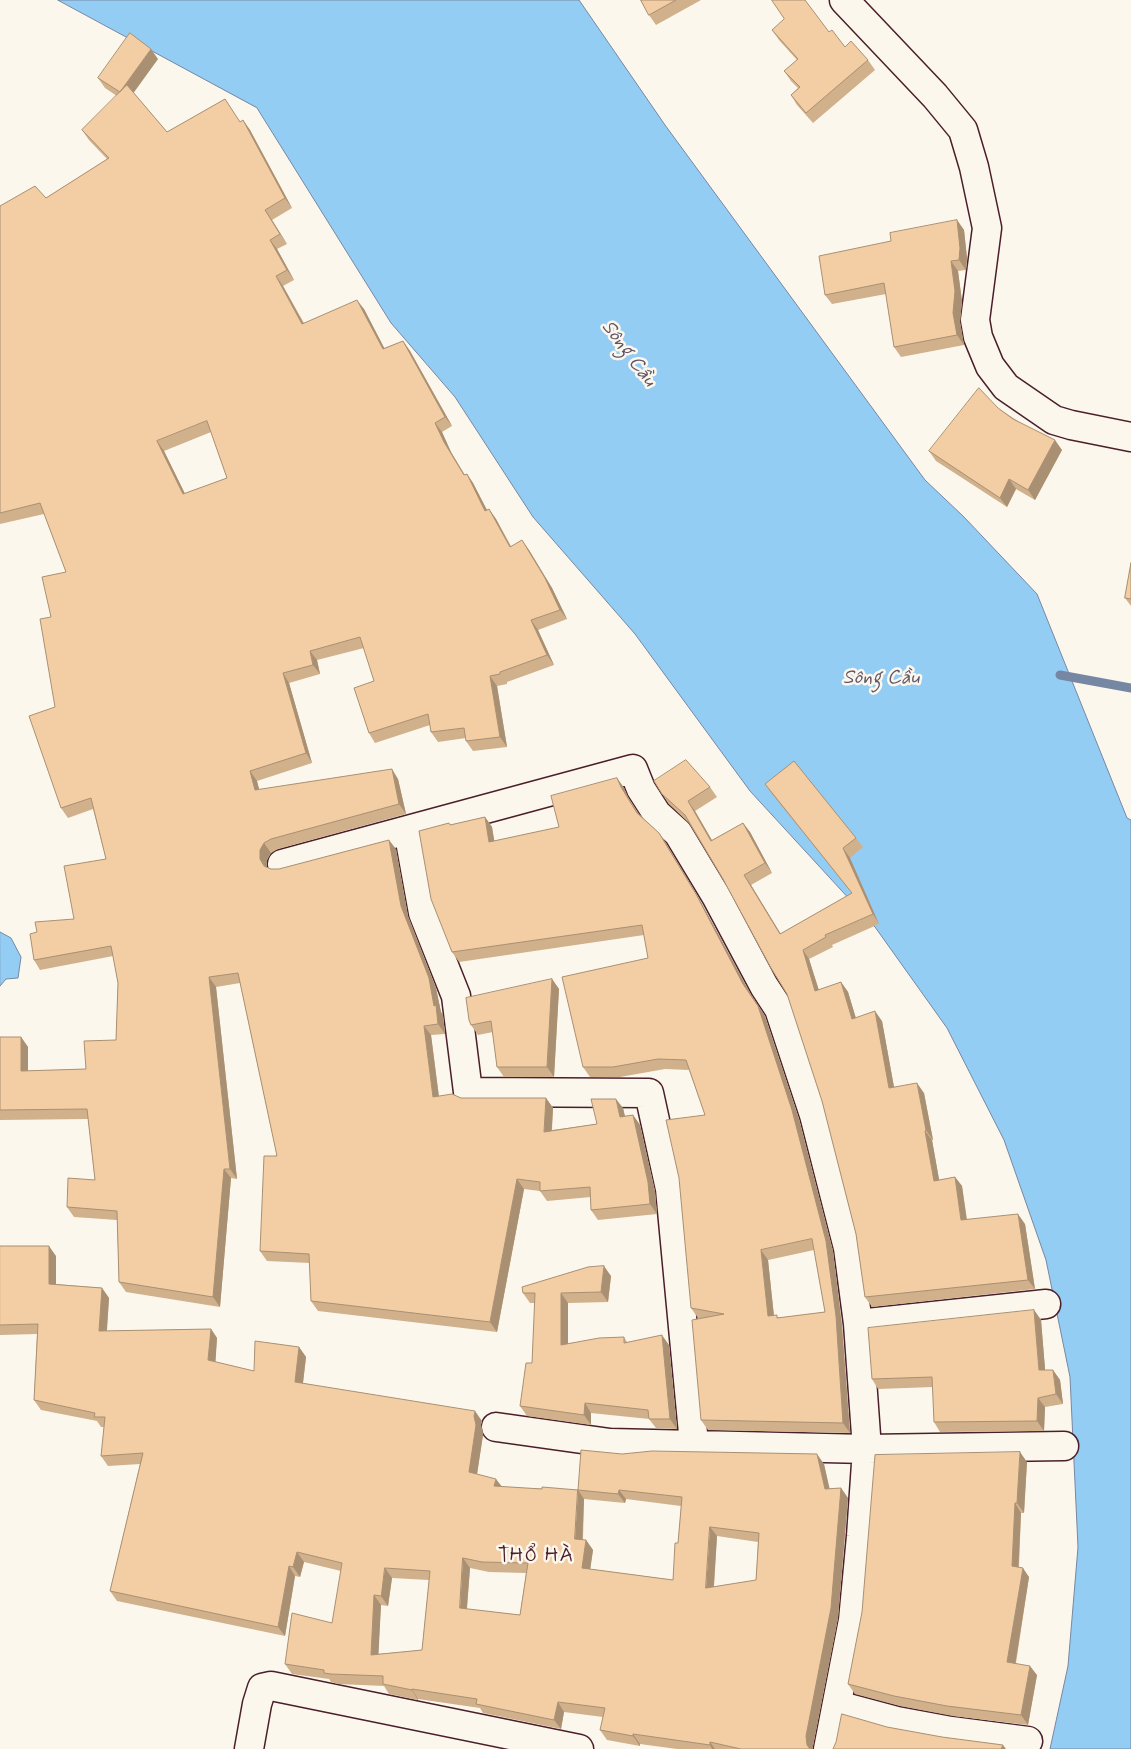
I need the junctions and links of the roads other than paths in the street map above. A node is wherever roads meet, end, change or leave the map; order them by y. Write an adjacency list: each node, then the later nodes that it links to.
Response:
1 (844, 0): 2 (street)
2 (1131, 437)
3 (408, 830): 4 (street); 6 (street); 8 (street)
4 (282, 864)
5 (1046, 1304): 6 (street)
6 (858, 1324): 10 (street)
7 (496, 1427): 8 (street)
8 (694, 1444): 10 (street)
9 (1064, 1446): 10 (street)
10 (867, 1449): 11 (street)
11 (837, 1705): 12 (street); 15 (street)
12 (1028, 1741)
13 (249, 1749): 14 (street)
14 (579, 1749)
15 (828, 1749)

